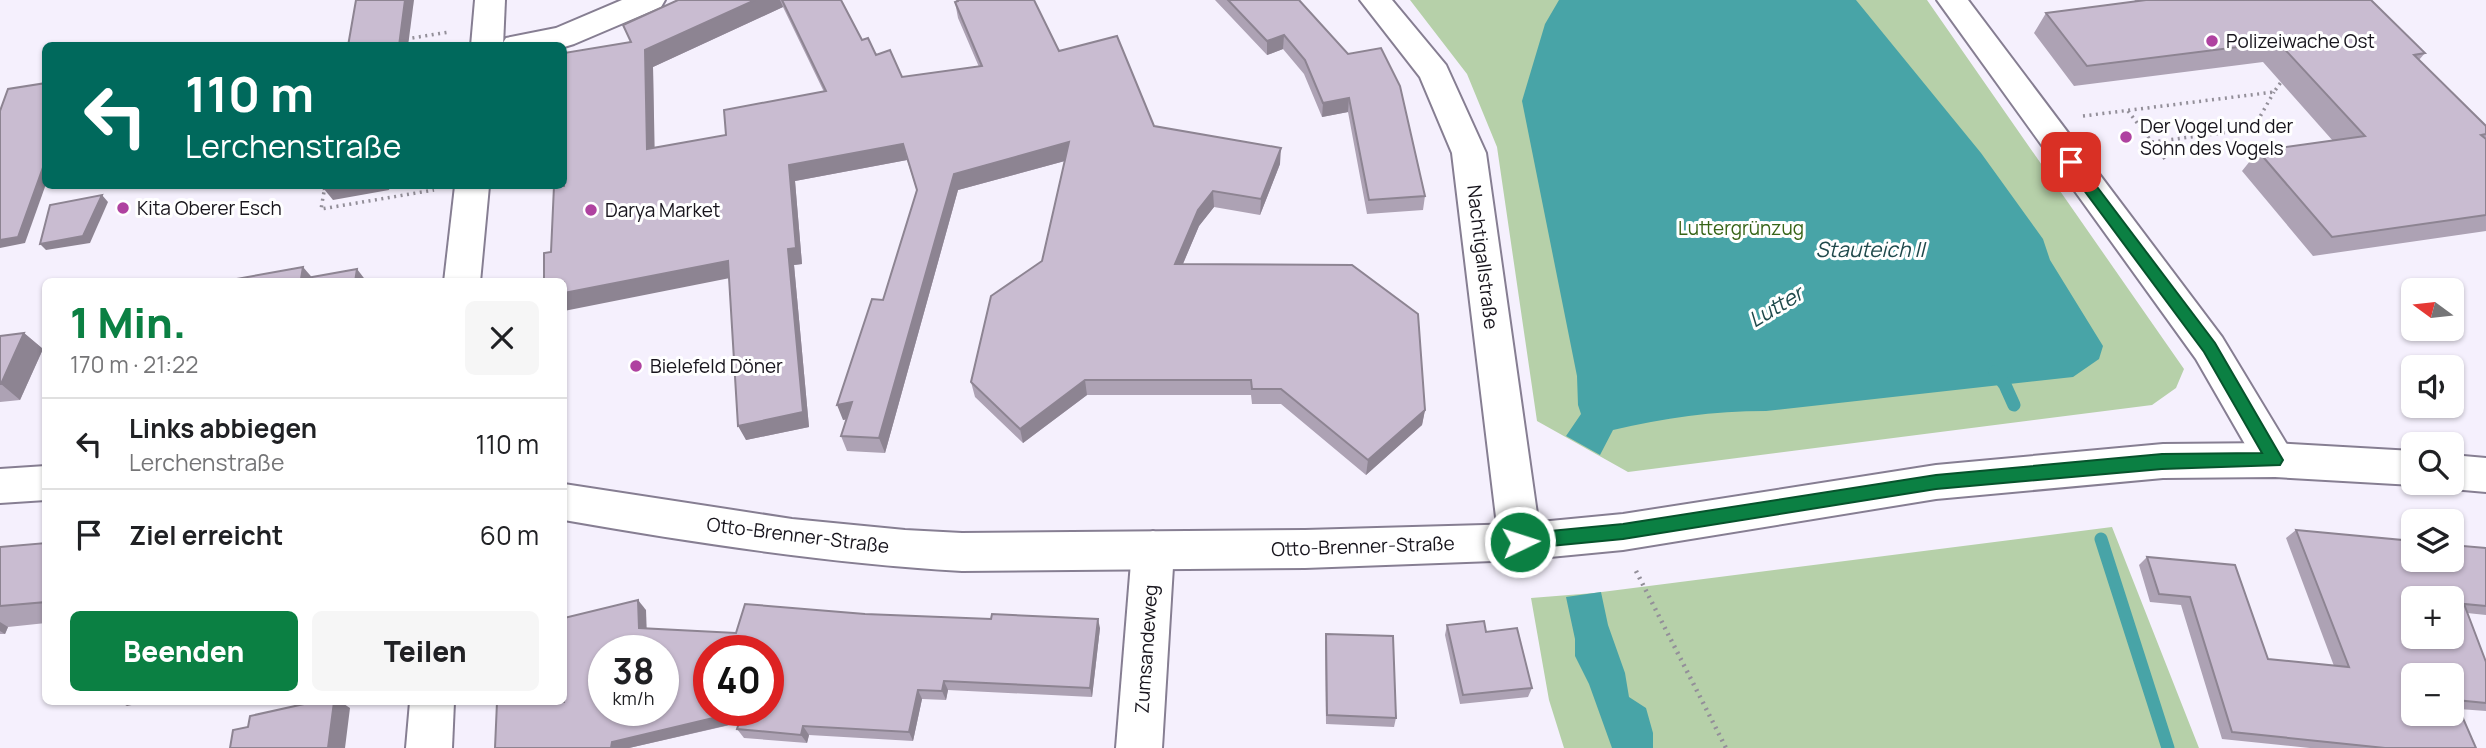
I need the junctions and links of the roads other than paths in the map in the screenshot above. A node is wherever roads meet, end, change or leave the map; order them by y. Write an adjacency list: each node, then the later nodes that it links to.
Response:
1 (650, 0): 4 (street)
2 (1375, 0): 14 (street, Nachtigallstraße)
3 (1952, 0): 7 (street)
4 (537, 42)
5 (459, 189): 6 (street)
6 (462, 278)
7 (2274, 460): 8 (street, Otto-Brenner-Straße); 14 (street, Otto-Brenner-Straße)
8 (2401, 467)
9 (2464, 473): 10 (street)
10 (2486, 475)
11 (42, 483): 12 (street)
12 (0, 486)
13 (567, 502): 15 (street, Otto-Brenner-Straße)
14 (1520, 542): 15 (street, Otto-Brenner-Straße)
15 (1153, 551): 18 (street, Zumsandeweg)
16 (432, 705): 17 (street)
17 (429, 748)
18 (1139, 748)

